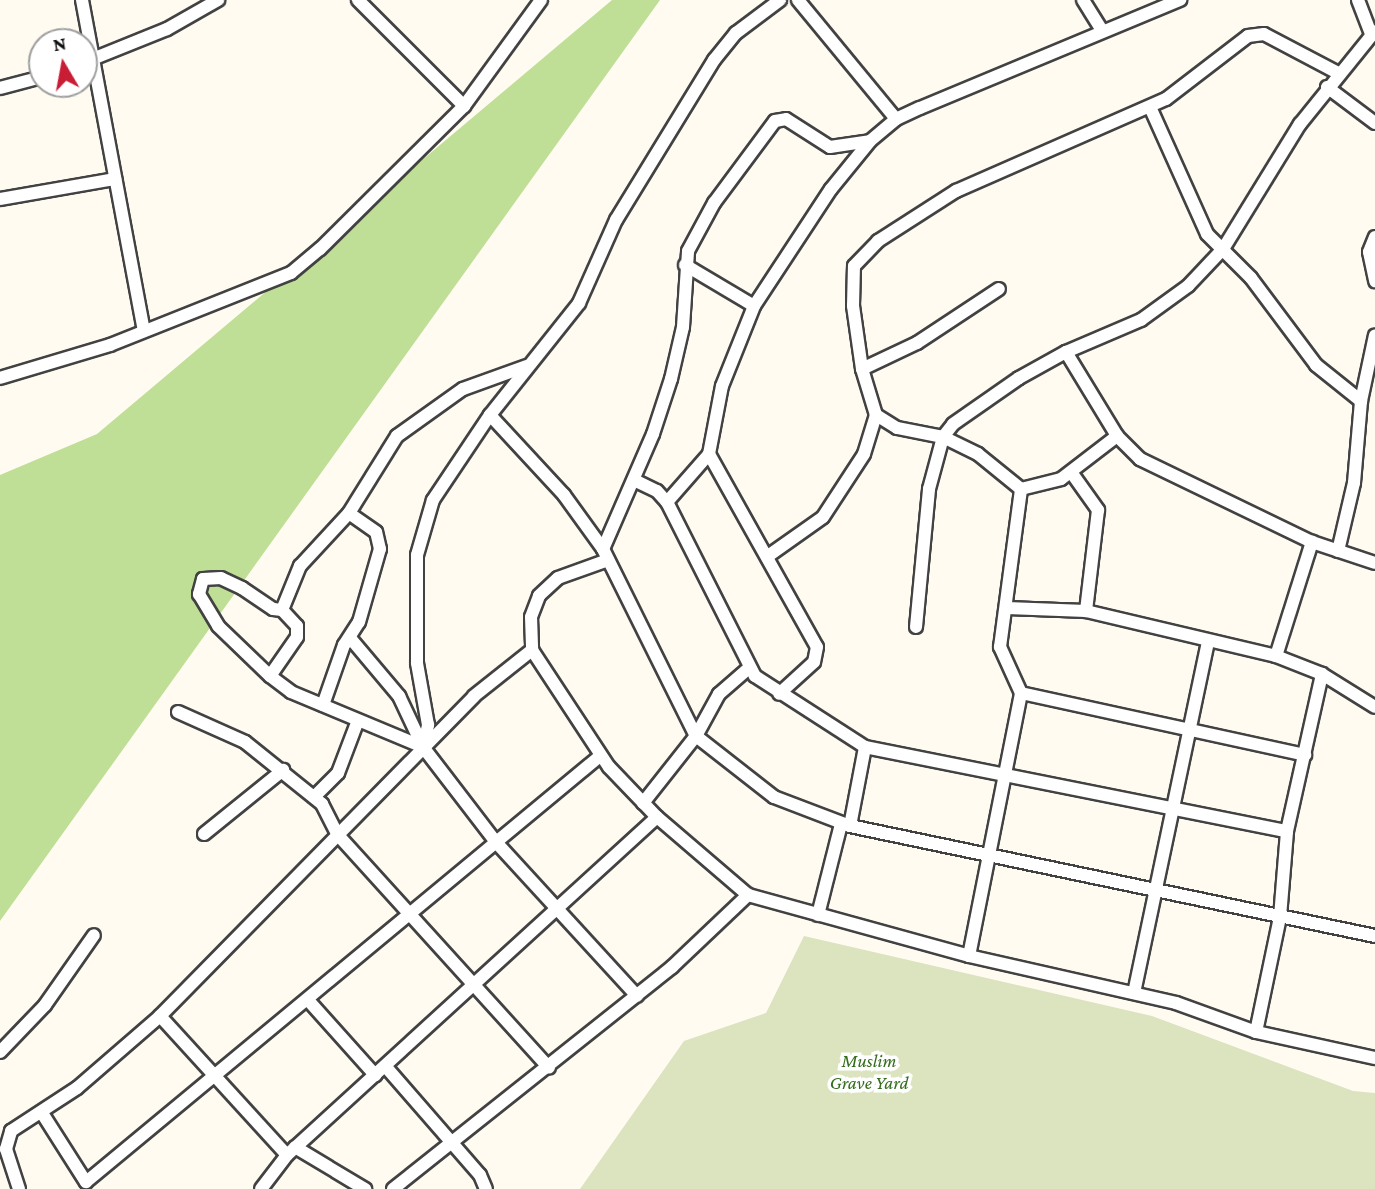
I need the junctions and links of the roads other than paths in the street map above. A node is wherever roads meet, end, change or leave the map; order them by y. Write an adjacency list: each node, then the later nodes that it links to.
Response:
1 (82, 0): 11 (street)
2 (218, 0): 14 (street)
3 (358, 0): 20 (street)
4 (541, 0): 20 (street)
5 (780, 0): 36 (street)
6 (798, 0): 22 (street)
7 (1083, 0): 12 (street)
8 (1180, 0): 12 (street)
9 (1346, 0): 10 (street)
10 (1359, 2): 13 (street)
11 (85, 28)
12 (1102, 30): 22 (street)
13 (1373, 33): 15 (street)
14 (98, 57)
15 (1338, 73): 17 (street); 21 (street)
16 (28, 81): 18 (street)
17 (1326, 87): 23 (street); 28 (street)
18 (0, 88)
19 (96, 98): 25 (street)
20 (464, 106): 33 (street)
21 (1150, 107): 28 (street); 37 (street)
22 (896, 119): 24 (street)
23 (1375, 123)
24 (870, 141): 29 (street); 32 (street)
25 (115, 179): 26 (street); 33 (street)
26 (0, 200)
27 (1375, 237): 30 (street)
28 (1223, 249): 35 (street); 39 (street)
29 (685, 265): 32 (street); 46 (street)
30 (1375, 281)
31 (999, 289): 37 (street)
32 (754, 306): 44 (street)
33 (144, 330): 38 (street)
34 (1375, 335): 39 (street)
35 (1066, 352): 42 (street); 43 (street)
36 (527, 366): 40 (street); 49 (street)
37 (862, 369): 41 (street)
38 (0, 378)
39 (1361, 401): 51 (street)
40 (491, 415): 52 (street); 74 (street)
41 (876, 415): 43 (street); 53 (street)
42 (1117, 436): 45 (street); 50 (street)
43 (943, 437): 47 (street); 58 (street)
44 (709, 454): 48 (street); 53 (street)
45 (1072, 472): 47 (street); 57 (street)
46 (634, 481): 48 (street); 52 (street)
47 (1021, 489): 55 (street)
48 (667, 502): 63 (street)
49 (349, 513): 56 (street); 59 (street)
50 (1312, 542): 51 (street); 62 (street)
51 (1338, 551): 54 (street)
52 (605, 554): 61 (street); 73 (street)
53 (768, 556): 67 (street)
54 (1375, 563)
55 (1007, 608): 57 (street); 66 (street)
56 (282, 610): 65 (street); 65 (street)
57 (1086, 611): 60 (street)
58 (916, 627)
59 (351, 639): 68 (street); 74 (street)
60 (1208, 642): 62 (street); 72 (street)
61 (532, 650): 74 (street); 77 (street)
62 (1276, 656): 64 (street)
63 (749, 668): 67 (street); 73 (street)
64 (1322, 674): 69 (street); 76 (street)
65 (270, 676): 68 (street)
66 (1021, 692): 72 (street); 79 (street)
67 (779, 694): 75 (street)
68 (323, 705): 71 (street)
69 (1375, 707)
70 (178, 712): 78 (street)
71 (358, 723): 74 (street); 80 (street)
72 (1190, 728): 76 (street); 82 (street)
73 (696, 736): 81 (street); 84 (street)
74 (424, 747): 87 (street); 88 (street)
75 (865, 747): 79 (street); 84 (street)
76 (1305, 755): 85 (street)
77 (600, 756): 81 (street); 88 (street)
78 (283, 770): 80 (street); 86 (street)
79 (1008, 775): 82 (street); 89 (street)
80 (314, 797): 87 (street)
81 (643, 803): 83 (street)
82 (1173, 810): 85 (street); 90 (street)
83 (657, 817): 91 (street); 93 (street)
84 (845, 825): 89 (street); 94 (street)
85 (1287, 831): 95 (street)
86 (204, 834)
87 (338, 835): 92 (street); 103 (street)
88 (495, 841): 92 (street); 93 (street)
89 (992, 856): 90 (street); 98 (street)
90 (1156, 892): 95 (street); 100 (street)
91 (748, 895): 94 (street); 101 (street)
92 (408, 911): 99 (street); 102 (street)
93 (558, 911): 99 (street); 101 (street)
94 (818, 915): 98 (street)
95 (1280, 917): 97 (street); 104 (street)
96 (94, 935): 105 (street)
97 (1375, 936)
98 (969, 957): 100 (street)
99 (473, 989): 107 (street); 108 (street)
100 (1134, 993): 104 (street)
101 (637, 996): 107 (street)
102 (309, 1000): 108 (street); 109 (street)
103 (160, 1016): 109 (street); 110 (street)
104 (1256, 1032): 106 (street)
105 (0, 1052)
106 (1375, 1058)
107 (549, 1068): 111 (street)
108 (381, 1071): 111 (street); 113 (street)
109 (218, 1075): 113 (street); 114 (street)
110 (42, 1114): 112 (street); 114 (street)
111 (448, 1141): 118 (street); 119 (street)
112 (3, 1143): 115 (street)
113 (291, 1151): 116 (street); 117 (street)
114 (81, 1185)
115 (19, 1189)
116 (261, 1189)
117 (365, 1189)
118 (393, 1189)
119 (486, 1189)

